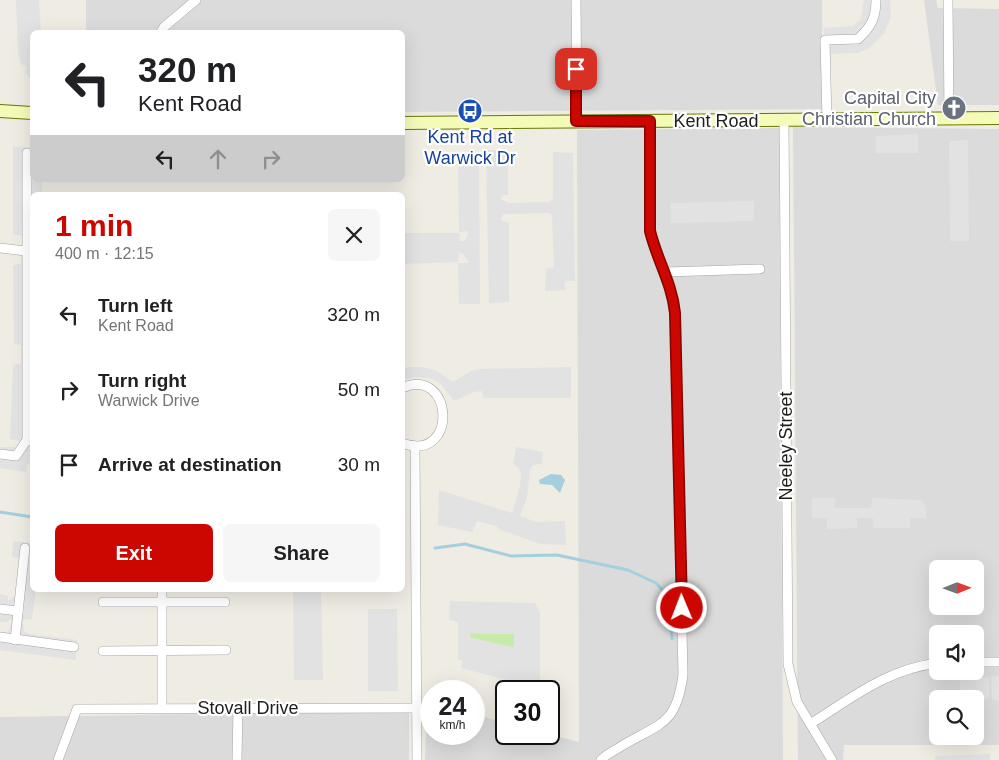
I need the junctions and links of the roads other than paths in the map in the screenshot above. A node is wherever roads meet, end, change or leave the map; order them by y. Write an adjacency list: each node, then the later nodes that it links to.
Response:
1 (196, 0): 5 (street)
2 (576, 0): 12 (street)
3 (876, 0): 11 (street)
4 (948, 0): 8 (street)
5 (162, 30)
6 (0, 111): 7 (street)
7 (30, 113)
8 (949, 118): 9 (street, Kent Road); 11 (street, Kent Road)
9 (999, 118)
10 (784, 120): 11 (street, Kent Road); 13 (street, Kent Road); 44 (street, Neeley Street)
11 (827, 120)
12 (576, 121): 13 (street, Kent Road); 14 (street, Kent Road)
13 (650, 121): 19 (street)
14 (405, 123)
15 (27, 152): 17 (street)
16 (0, 248): 17 (street)
17 (26, 251): 21 (street)
18 (760, 269): 19 (street)
19 (666, 272): 48 (street)
20 (405, 387): 23 (street)
21 (30, 441): 24 (street)
22 (405, 444): 23 (street)
23 (415, 446): 43 (street)
24 (0, 454)
25 (25, 548): 31 (street)
26 (162, 592): 28 (street)
27 (103, 602): 28 (street)
28 (162, 602): 29 (street); 37 (street)
29 (225, 602)
30 (0, 609): 31 (street)
31 (18, 611): 33 (street)
32 (0, 637): 33 (street)
33 (15, 640): 34 (street)
34 (74, 647)
35 (226, 650): 37 (street)
36 (103, 651): 37 (street)
37 (162, 651): 41 (street)
38 (984, 662): 39 (street)
39 (999, 662)
40 (929, 664): 44 (street)
41 (162, 708): 42 (street, Stovall Drive); 45 (street, Stovall Drive)
42 (238, 708): 43 (street, Stovall Drive); 46 (street)
43 (418, 708): 47 (street)
44 (810, 724): 49 (street, Neeley Street)
45 (58, 760)
46 (237, 760)
47 (417, 760)
48 (601, 760)
49 (832, 760)

